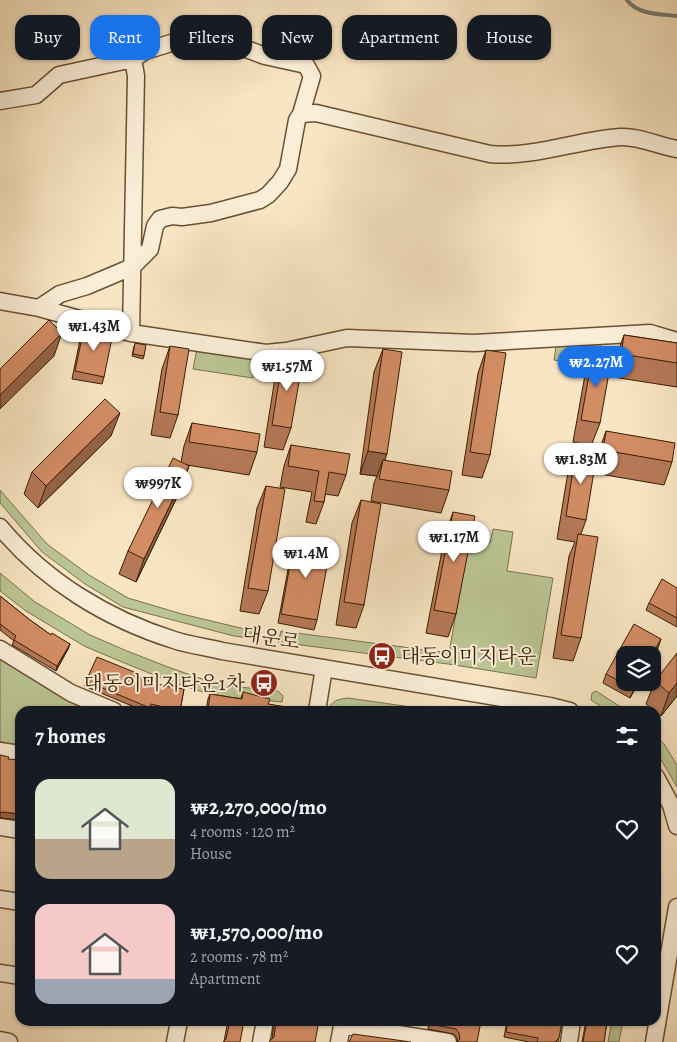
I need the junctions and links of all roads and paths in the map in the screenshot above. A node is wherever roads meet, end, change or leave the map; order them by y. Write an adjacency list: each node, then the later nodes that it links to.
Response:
1 (160, 46): 5 (street)
2 (128, 60): 4 (street)
3 (133, 60): 7 (street)
4 (0, 101)
5 (301, 114): 6 (street); 7 (street)
6 (677, 149)
7 (132, 266): 9 (street); 10 (street)
8 (0, 301): 9 (street)
9 (39, 308): 10 (street)
10 (130, 334): 11 (street)
11 (677, 341)
12 (0, 527): 14 (street, 대운로)
13 (0, 649): 15 (street)
14 (324, 668): 16 (street); 17 (street, 대운로)
15 (102, 706)
16 (318, 706)
17 (550, 706)
18 (0, 751): 19 (street)
19 (15, 753)
20 (661, 787): 21 (street)
21 (677, 826)
22 (0, 827): 23 (street)
23 (15, 829)
24 (0, 899): 25 (street)
25 (15, 901)
26 (677, 907): 27 (street)
27 (664, 935): 28 (street)
28 (661, 967)
29 (0, 973): 30 (street)
30 (15, 975)
31 (178, 1026): 39 (street)
32 (264, 1026): 40 (street)
33 (342, 1026): 41 (street)
34 (359, 1026): 42 (street)
35 (571, 1026): 43 (street)
36 (655, 1026): 44 (street)
37 (0, 1040): 38 (street)
38 (8, 1042)
39 (175, 1042)
40 (261, 1042)
41 (339, 1042)
42 (448, 1042)
43 (569, 1042)
44 (654, 1042)

